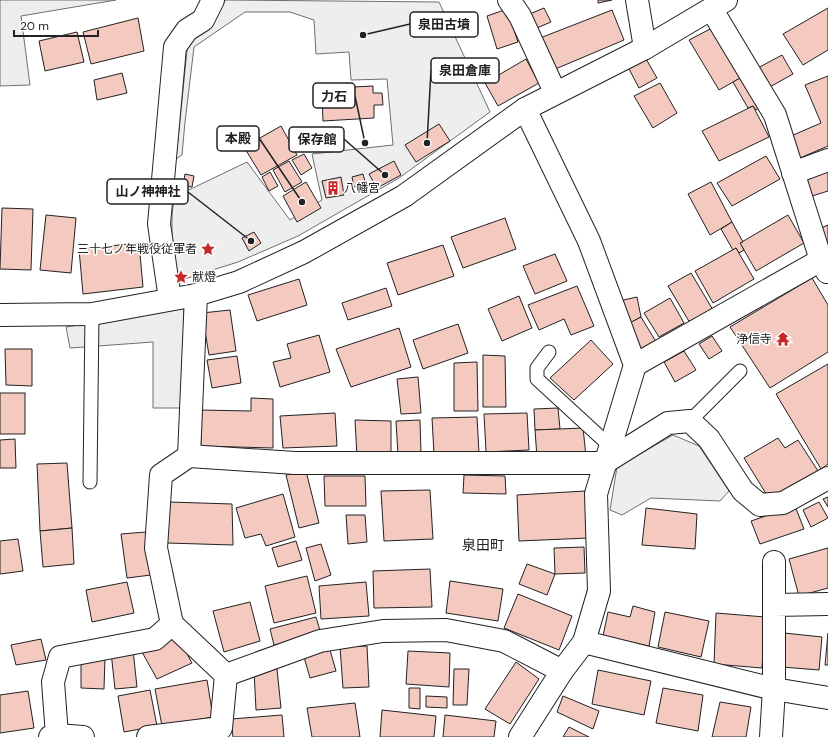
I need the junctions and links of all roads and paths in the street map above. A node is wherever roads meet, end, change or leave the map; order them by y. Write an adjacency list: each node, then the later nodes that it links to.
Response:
1 (213, 0): 12 (street)
2 (509, 0): 6 (street)
3 (637, 0): 5 (street)
4 (719, 5): 5 (street); 9 (street)
5 (645, 48): 6 (street)
6 (555, 92): 7 (street)
7 (525, 109): 11 (street); 16 (street)
8 (828, 160): 9 (street)
9 (793, 173): 10 (street)
10 (824, 266): 16 (street)
11 (196, 295): 12 (street); 20 (street)
12 (170, 299): 13 (street)
13 (92, 314): 14 (street); 22 (lane)
14 (0, 315)
15 (549, 352): 19 (lane)
16 (635, 365): 19 (street)
17 (740, 371): 18 (lane)
18 (690, 421): 19 (street); 21 (street)
19 (607, 454): 20 (street); 27 (street)
20 (189, 456): 26 (street)
21 (828, 478)
22 (90, 482)
23 (774, 562): 25 (street)
24 (828, 604): 25 (street)
25 (774, 605): 30 (street)
26 (172, 624): 29 (street); 33 (street)
27 (584, 642): 28 (street); 30 (street)
28 (562, 671): 29 (street); 36 (street)
29 (226, 675): 32 (street)
30 (774, 689): 31 (street); 37 (street)
31 (828, 698)
32 (204, 734): 35 (street)
33 (54, 736): 34 (street)
34 (83, 737)
35 (148, 737)
36 (520, 737)
37 (771, 737)

